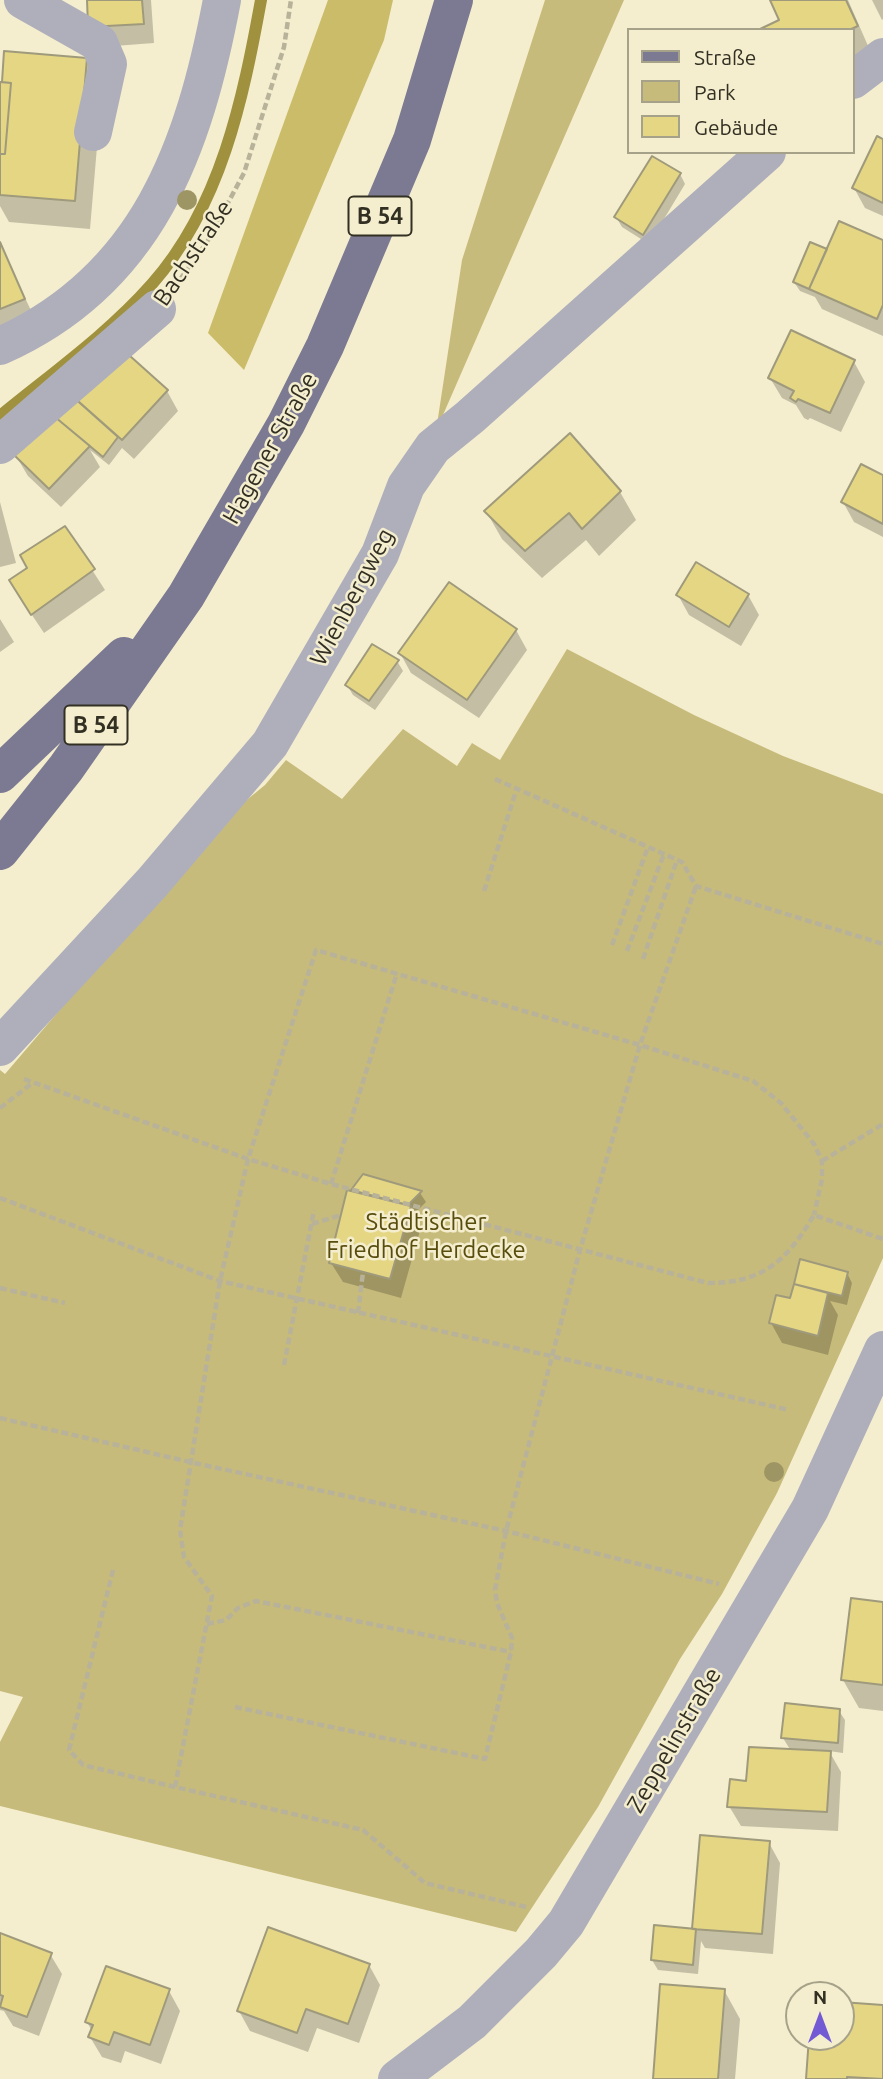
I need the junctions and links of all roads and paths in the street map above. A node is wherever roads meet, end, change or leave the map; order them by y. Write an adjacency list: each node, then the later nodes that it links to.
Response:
1 (23, 0): 7 (street)
2 (222, 0): 10 (street)
3 (291, 0): 9 (path, Bachstraße)
4 (454, 0): 12 (main road, Hagener Straße / B 54)
5 (883, 57): 6 (street)
6 (855, 78)
7 (93, 132)
8 (765, 154): 28 (street, Wienbergweg)
9 (157, 309): 11 (street, Bachstraße)
10 (0, 346)
11 (0, 445)
12 (186, 596): 13 (main road, B 54); 17 (main road, Hagener Straße / B 54)
13 (0, 774)
14 (495, 779): 15 (path)
15 (517, 789): 16 (path); 21 (path)
16 (648, 847): 18 (path); 23 (path)
17 (0, 851)
18 (664, 854): 19 (path); 24 (path)
19 (677, 860): 20 (path); 25 (path)
20 (696, 886): 22 (path); 27 (path)
21 (484, 891)
22 (883, 944)
23 (612, 945)
24 (627, 951)
25 (643, 959)
26 (397, 973): 27 (path); 31 (path); 33 (path)
27 (640, 1045): 32 (path); 40 (path)
28 (0, 1048)
29 (0, 1108): 31 (path)
30 (883, 1124): 32 (path)
31 (248, 1159): 33 (path); 42 (path)
32 (822, 1161): 37 (path)
33 (331, 1184): 40 (path)
34 (0, 1198): 42 (path)
35 (314, 1210): 38 (path)
36 (341, 1214): 38 (path)
37 (814, 1214): 39 (path); 40 (path)
38 (311, 1224): 44 (path)
39 (883, 1240)
40 (580, 1250): 48 (path)
41 (363, 1272): 46 (path)
42 (220, 1281): 44 (path); 52 (path)
43 (0, 1288): 45 (path)
44 (296, 1299): 46 (path); 49 (path)
45 (65, 1303)
46 (358, 1313): 48 (path)
47 (883, 1350): 55 (street, Zeppelinstraße)
48 (552, 1357): 50 (path); 53 (path)
49 (284, 1365)
50 (789, 1410)
51 (0, 1418): 52 (path)
52 (190, 1462): 53 (path); 56 (path)
53 (506, 1531): 55 (path); 57 (path)
54 (113, 1570): 59 (path)
55 (759, 1594): 60 (street, Zeppelinstraße)
56 (207, 1624): 57 (path); 59 (path)
57 (511, 1652): 58 (path)
58 (235, 1707)
59 (175, 1787): 60 (path)
60 (566, 1923): 61 (street, Zeppelinstraße)
61 (397, 2079)

